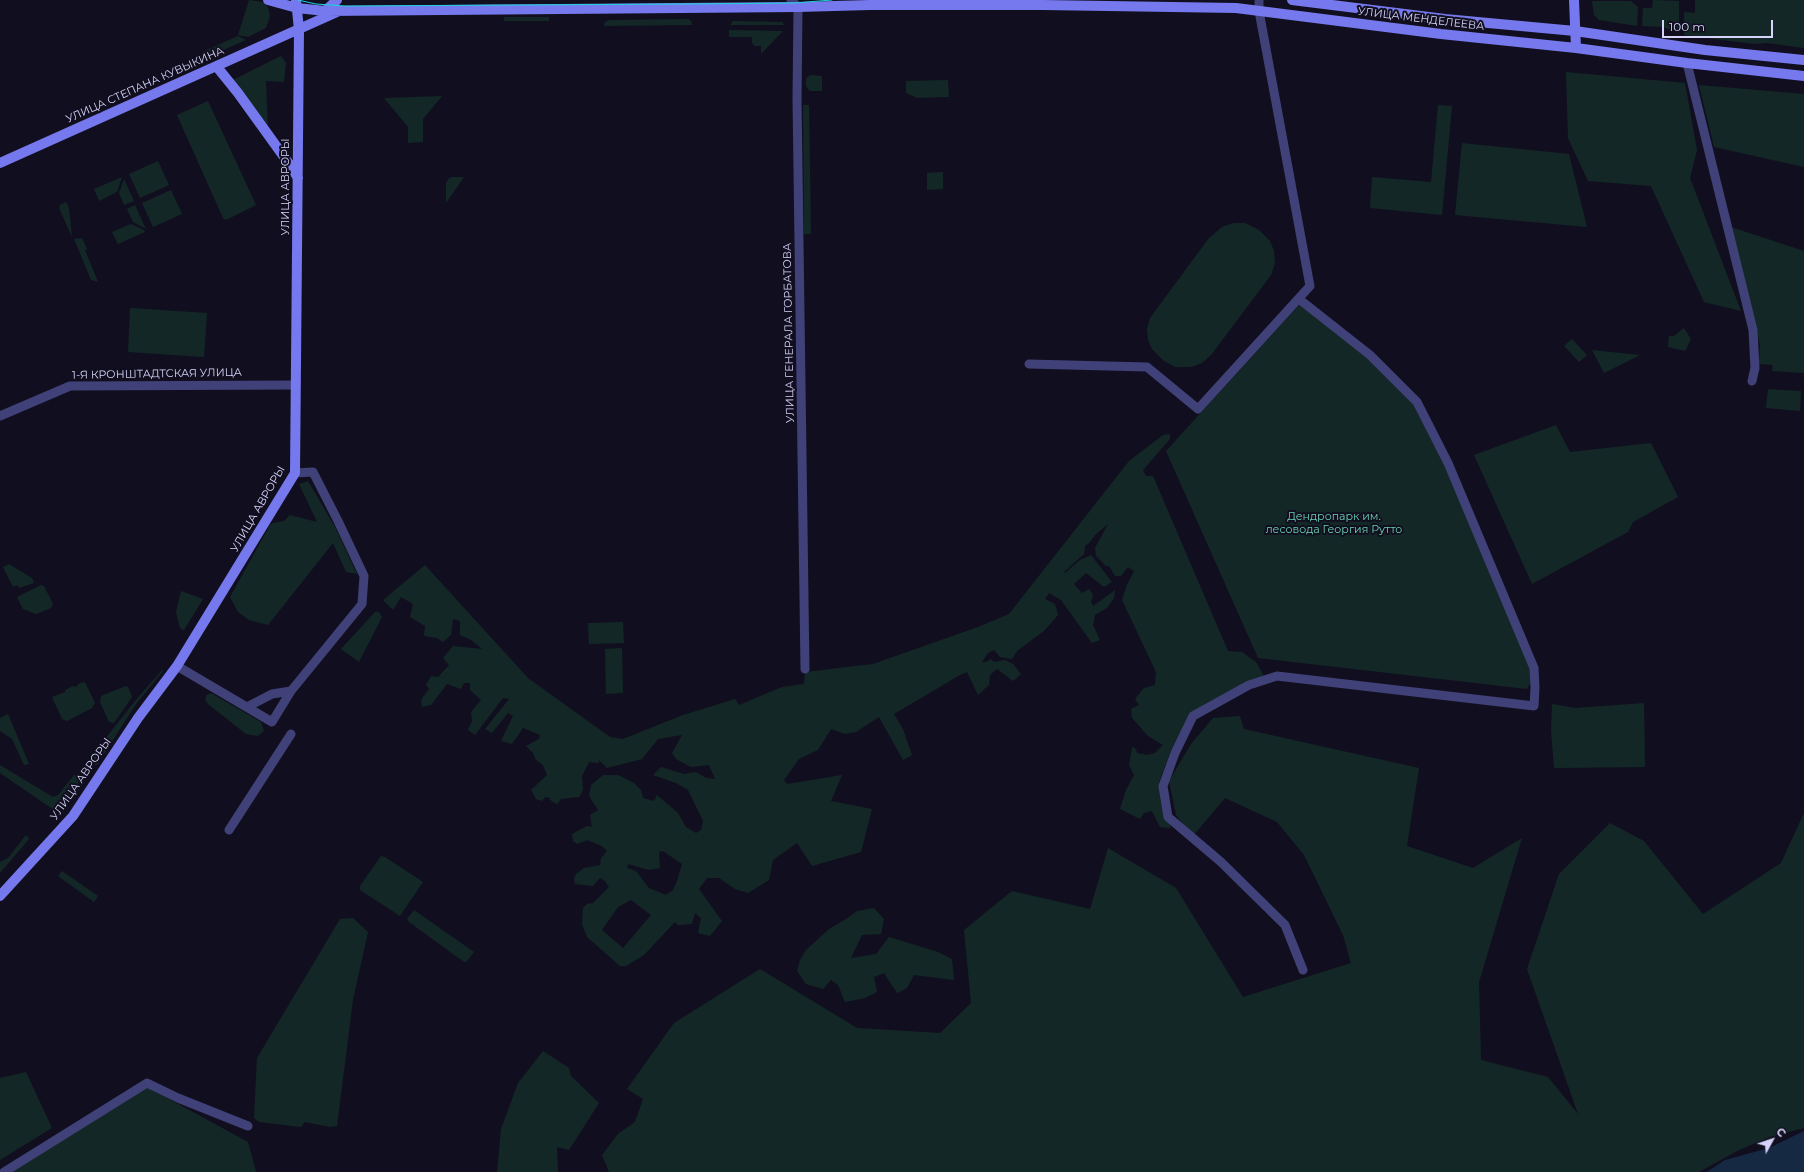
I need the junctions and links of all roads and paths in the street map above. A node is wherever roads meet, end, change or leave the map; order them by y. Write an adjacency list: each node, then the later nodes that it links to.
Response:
1 (268, 0): 6 (main road, УЛИЦА МЕНДЕЛЕЕВА)
2 (337, 0): 9 (main road, УЛИЦА СТЕПАНА КУВЫКИНА)
3 (1259, 0): 10 (street)
4 (1292, 0): 12 (main road, УЛИЦА МЕНДЕЛЕЕВА)
5 (1574, 0): 12 (main road)
6 (297, 4): 9 (main road, УЛИЦА МЕНДЕЛЕЕВА); 11 (main road, УЛИЦА АВРОРЫ)
7 (794, 4): 8 (main road, УЛИЦА МЕНДЕЛЕЕВА); 10 (main road, УЛИЦА МЕНДЕЛЕЕВА); 27 (street, УЛИЦА ГЕНЕРАЛА ГОРБАТОВА)
8 (341, 10): 9 (main road, УЛИЦА МЕНДЕЛЕЕВА); 11 (main road, УЛИЦА СТЕПАНА КУВЫКИНА)
9 (326, 11): 11 (main road, УЛИЦА СТЕПАНА КУВЫКИНА)
10 (1259, 11): 13 (main road, УЛИЦА МЕНДЕЛЕЕВА); 20 (street)
11 (299, 30): 16 (main road, УЛИЦА СТЕПАНА КУВЫКИНА); 19 (main road, УЛИЦА АВРОРЫ)
12 (1575, 31): 13 (main road); 14 (main road, УЛИЦА МЕНДЕЛЕЕВА)
13 (1576, 48): 15 (main road, УЛИЦА МЕНДЕЛЕЕВА)
14 (1804, 60)
15 (1687, 64): 17 (main road, УЛИЦА МЕНДЕЛЕЕВА); 22 (street)
16 (217, 67): 18 (main road, УЛИЦА СТЕПАНА КУВЫКИНА); 19 (main road)
17 (1804, 76)
18 (0, 163)
19 (298, 180): 23 (main road, УЛИЦА АВРОРЫ)
20 (1299, 298): 21 (street); 33 (street)
21 (1029, 364)
22 (1752, 381)
23 (296, 385): 24 (street, 1-Я КРОНШТАДТСКАЯ УЛИЦА); 25 (main road, УЛИЦА АВРОРЫ)
24 (0, 416)
25 (295, 473): 26 (main road, УЛИЦА АВРОРЫ); 28 (street)
26 (177, 666): 29 (street); 32 (main road, УЛИЦА АВРОРЫ)
27 (805, 669)
28 (291, 691): 29 (street); 29 (street)
29 (247, 707)
30 (291, 734): 31 (street)
31 (229, 830)
32 (0, 896)
33 (1303, 970)
34 (248, 1126): 35 (street)
35 (4, 1172)

